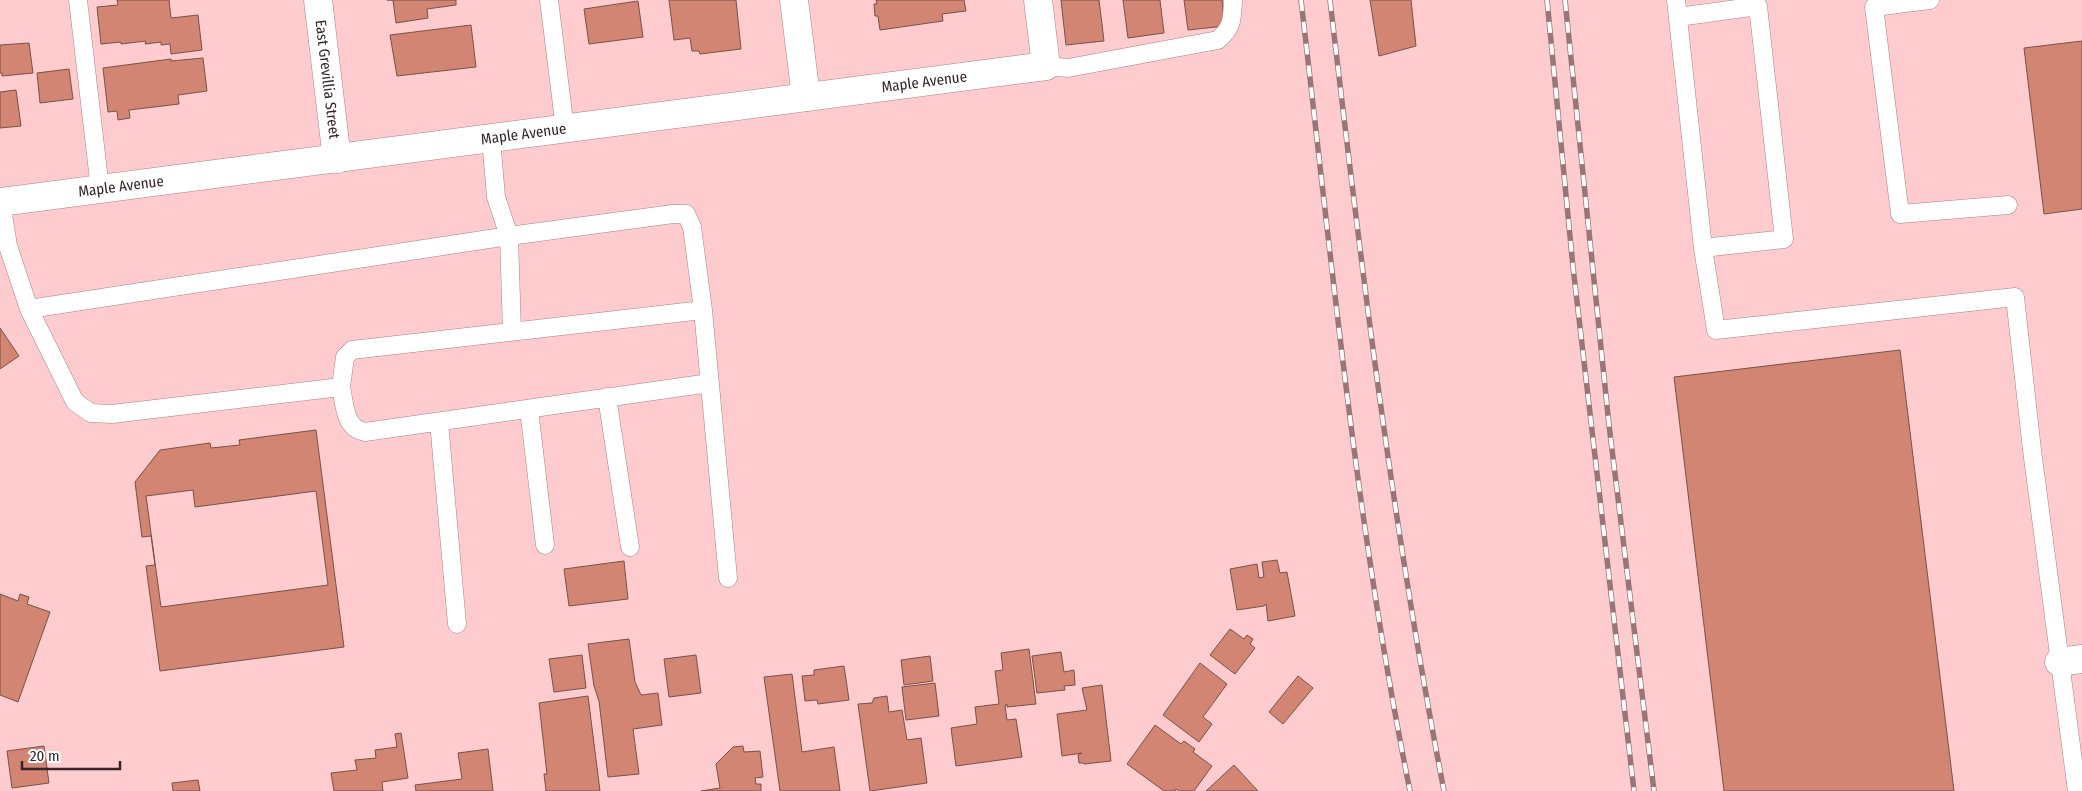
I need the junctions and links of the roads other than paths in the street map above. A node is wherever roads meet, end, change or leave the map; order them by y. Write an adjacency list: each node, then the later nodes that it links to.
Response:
1 (78, 0): 15 (lane)
2 (318, 0): 14 (street, East Grevillia Street)
3 (549, 0): 12 (lane)
4 (794, 0): 11 (street)
5 (1038, 0): 10 (street)
6 (1233, 0): 10 (lane)
7 (1930, 0): 17 (lane)
8 (1758, 3): 9 (lane); 19 (lane)
9 (1677, 8): 19 (lane)
10 (1046, 66): 11 (street, Maple Avenue)
11 (806, 97): 12 (street, Maple Avenue)
12 (565, 129): 13 (street, Maple Avenue)
13 (490, 138): 14 (street, Maple Avenue); 18 (lane)
14 (337, 159): 15 (street, Maple Avenue)
15 (100, 189): 16 (street, Maple Avenue)
16 (0, 202): 20 (lane)
17 (2008, 205)
18 (509, 236): 20 (lane); 21 (lane); 22 (lane)
19 (1703, 248): 32 (lane)
20 (29, 309): 24 (lane)
21 (703, 310): 22 (lane); 23 (lane)
22 (512, 332): 24 (lane)
23 (710, 382): 25 (lane); 30 (lane)
24 (341, 387): 27 (lane)
25 (607, 397): 26 (lane); 29 (lane)
26 (529, 409): 27 (lane); 28 (lane)
27 (439, 422): 31 (lane)
28 (545, 545)
29 (630, 547)
30 (728, 578)
31 (457, 624)
32 (2071, 660): 33 (lane)
33 (2077, 791)

